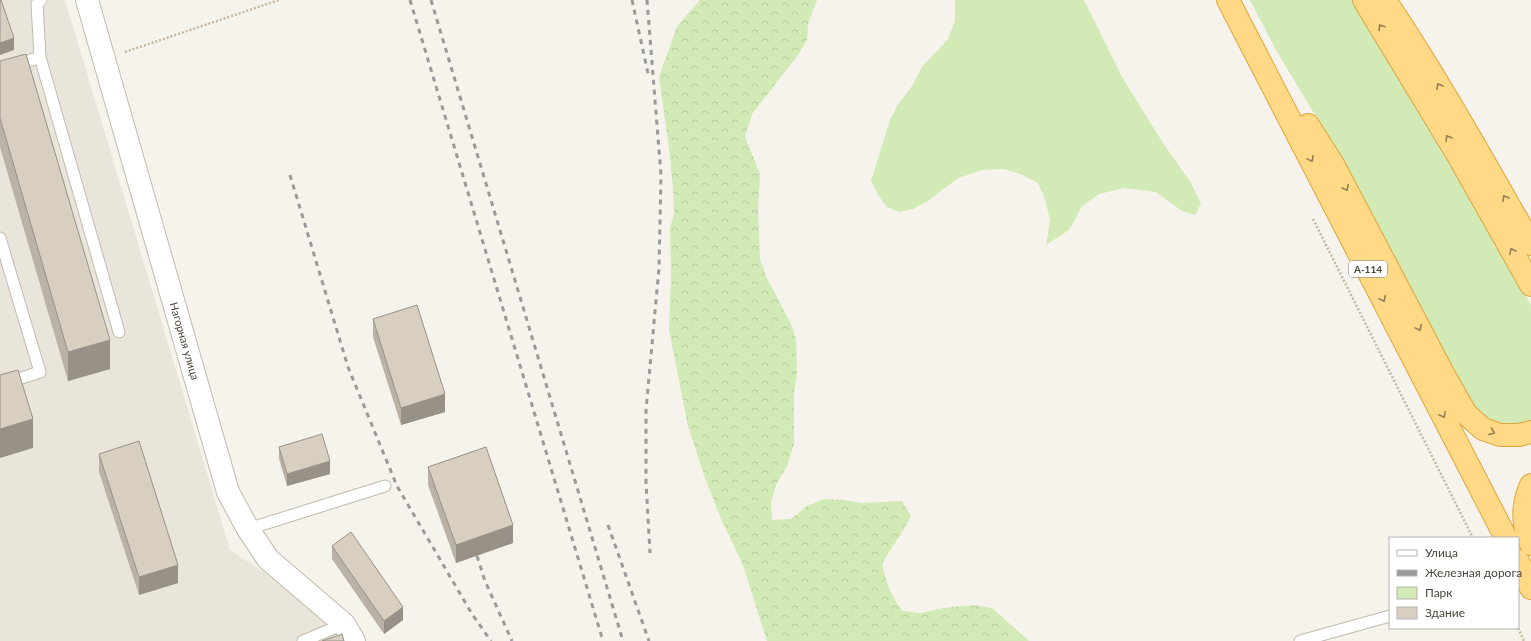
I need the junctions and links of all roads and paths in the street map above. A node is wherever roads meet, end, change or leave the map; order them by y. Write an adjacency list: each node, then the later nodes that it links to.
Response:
1 (42, 0): 7 (lane)
2 (87, 0): 8 (street, Нагорная улица)
3 (279, 0): 8 (path)
4 (1229, 0): 16 (highway, А-114, one-way to 16); 21 (highway, А-114, one-way to 21)
5 (1364, 0): 13 (highway, one-way to 5)
6 (1385, 0): 12 (highway, one-way to 6)
7 (40, 57): 9 (lane); 14 (lane)
8 (104, 60): 19 (street, Нагорная улица)
9 (0, 71)
10 (1310, 212): 20 (path)
11 (0, 238): 15 (lane)
12 (1531, 244)
13 (1531, 285)
14 (118, 332)
15 (0, 385)
16 (1531, 432)
17 (1531, 485): 22 (highway)
18 (384, 486): 19 (lane)
19 (248, 529): 27 (street, Нагорная улица)
20 (1472, 537)
21 (1505, 537)
22 (1531, 544)
23 (1519, 563): 24 (highway)
24 (1531, 588)
25 (1389, 616): 29 (lane)
26 (1518, 629): 30 (path)
27 (349, 633): 28 (lane)
28 (303, 641)
29 (1300, 641)
30 (1524, 641)

